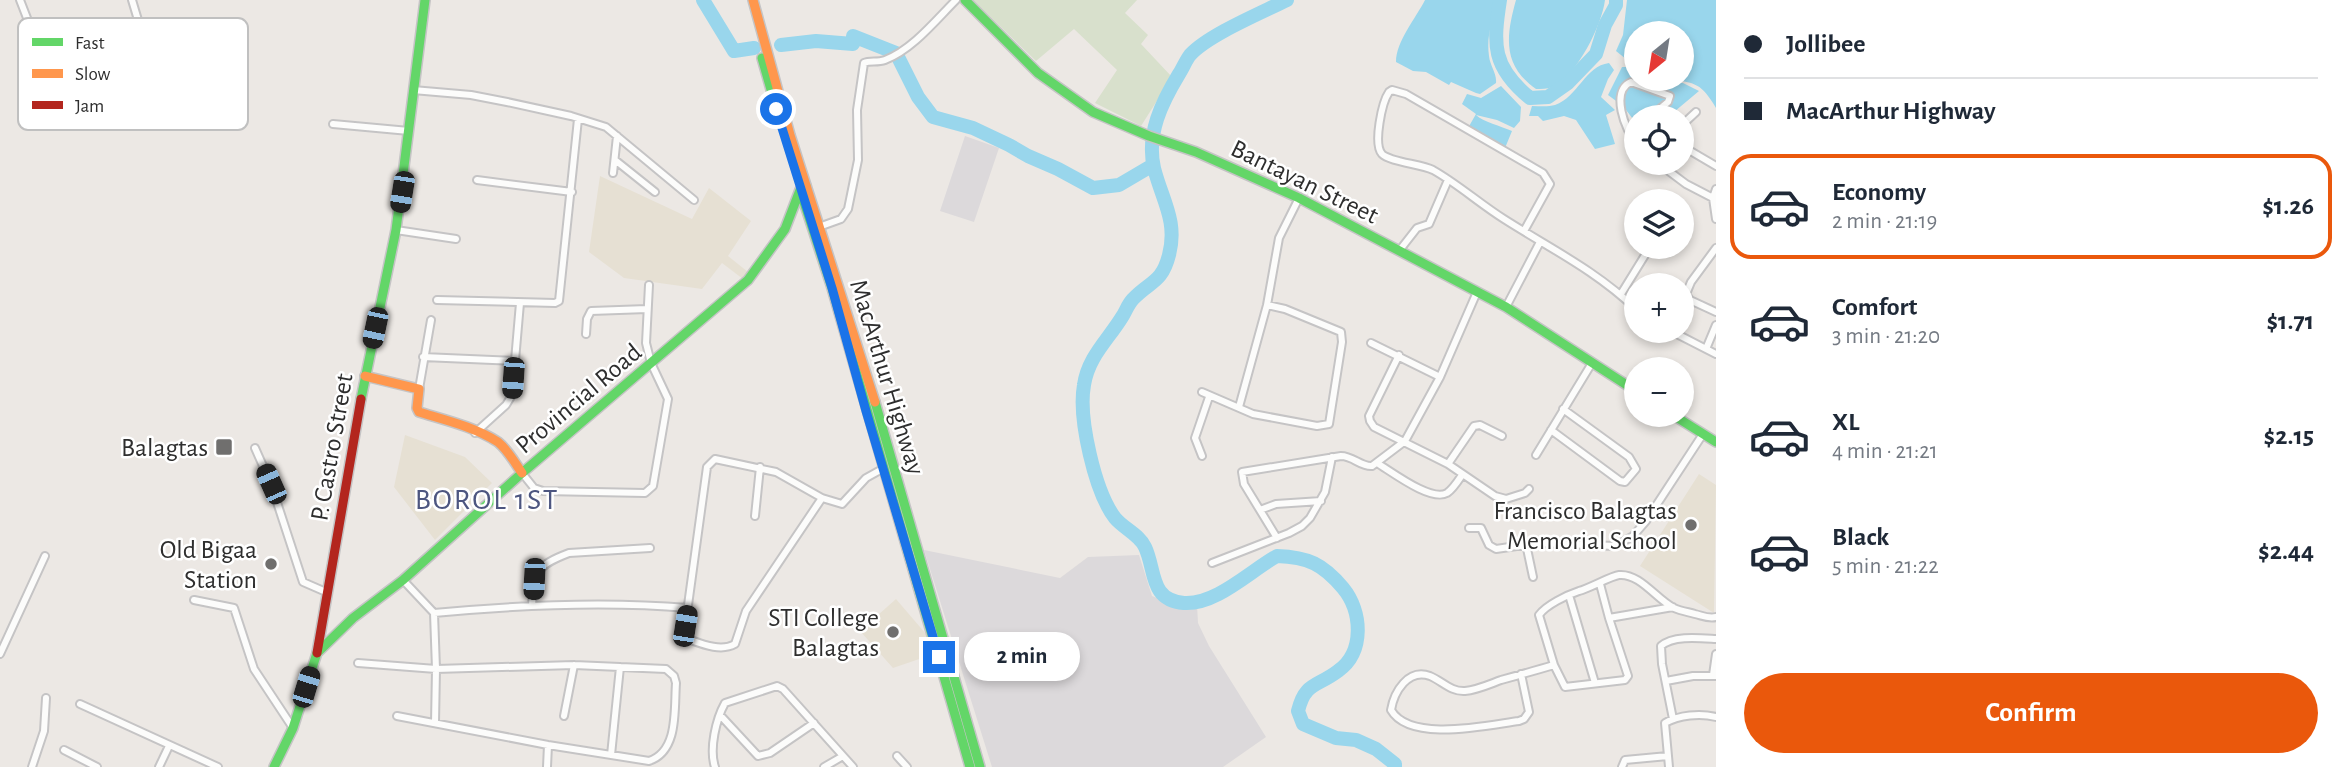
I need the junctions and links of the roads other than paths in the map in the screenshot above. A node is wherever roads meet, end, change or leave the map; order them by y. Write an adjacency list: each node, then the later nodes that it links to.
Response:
1 (20, 0): 8 (street)
2 (132, 0): 9 (street)
3 (425, 0): 11 (main road, P. Castro Street)
4 (746, 0): 10 (main road, MacArthur Highway)
5 (753, 0): 10 (main road, MacArthur Highway)
6 (956, 0): 33 (street)
7 (965, 0): 29 (main road, Bantayan Street)
8 (27, 18)
9 (137, 18)
10 (762, 44): 25 (main road, MacArthur Highway)
11 (413, 90): 14 (street); 16 (main road, P. Castro Street)
12 (1664, 105): 13 (street)
13 (1624, 114)
14 (578, 119): 17 (street); 27 (street)
15 (333, 124): 16 (street)
16 (409, 131): 34 (main road, P. Castro Street)
17 (617, 136): 19 (street); 31 (street)
18 (1694, 153): 20 (street)
19 (615, 160): 21 (street); 28 (street)
20 (1716, 166)
21 (613, 173)
22 (1674, 175): 30 (street)
23 (477, 180): 27 (street)
24 (1448, 180): 35 (street); 35 (street); 39 (street)
25 (803, 188): 33 (main road, MacArthur Highway); 61 (main road, Provincial Road)
26 (1716, 189): 30 (street)
27 (572, 192): 46 (street)
28 (655, 192)
29 (1299, 198): 39 (main road, Bantayan Street); 47 (street)
30 (1713, 198): 32 (street)
31 (694, 200)
32 (1716, 219)
33 (817, 228): 85 (main road, MacArthur Highway)
34 (396, 230): 36 (street); 63 (main road, P. Castro Street)
35 (1524, 231): 37 (street)
36 (456, 239)
37 (1540, 242): 43 (street); 48 (street)
38 (1716, 248): 50 (street)
39 (1399, 251): 42 (main road, Bantayan Street)
40 (1642, 259): 43 (street)
41 (649, 285): 49 (street)
42 (1477, 292): 48 (main road, Bantayan Street); 64 (street)
43 (1621, 293): 44 (street)
44 (1624, 296)
45 (438, 300): 46 (street)
46 (520, 303): 60 (street)
47 (1267, 305): 69 (street); 69 (street)
48 (1506, 307): 62 (main road, Bantayan Street)
49 (647, 309): 53 (street); 61 (street)
50 (1716, 312)
51 (431, 320): 59 (street)
52 (1716, 325): 56 (street)
53 (586, 334)
54 (1371, 343): 58 (street)
55 (1694, 343): 56 (street)
56 (1706, 349): 57 (street)
57 (1716, 354)
58 (1399, 355): 64 (street); 76 (street)
59 (423, 357): 60 (street); 66 (street)
60 (515, 361): 73 (street)
61 (650, 363): 86 (main road, Provincial Road); 86 (street)
62 (1592, 363): 65 (main road, Bantayan Street); 70 (street)
63 (365, 376): 66 (main road); 102 (main road, P. Castro Street)
64 (1440, 377): 76 (street)
65 (1624, 383)
66 (419, 389): 73 (main road)
67 (1202, 392): 68 (street)
68 (1209, 397): 69 (street); 80 (street)
69 (1239, 407)
70 (1563, 409): 72 (street); 72 (street)
71 (1692, 427): 74 (main road)
72 (1551, 430): 79 (street)
73 (475, 433): 86 (main road)
74 (1703, 434): 77 (main road); 95 (street)
75 (1502, 436): 83 (street)
76 (1405, 441): 82 (street); 83 (street)
77 (1716, 442)
78 (255, 448): 102 (street)
79 (1536, 455)
80 (1202, 456)
81 (1332, 457): 82 (street); 90 (street); 91 (street)
82 (1377, 463): 87 (street)
83 (1448, 464): 87 (street)
84 (760, 467): 89 (street); 92 (street); 107 (street)
85 (887, 467): 89 (street); 141 (main road, MacArthur Highway)
86 (522, 472): 100 (main road, Provincial Road)
87 (1462, 475): 88 (street)
88 (1529, 489)
89 (822, 498): 107 (street)
90 (1321, 501): 91 (street); 94 (street)
91 (1260, 510): 94 (street)
92 (755, 516)
93 (1468, 527): 95 (street)
94 (1277, 538): 98 (street)
95 (1526, 544): 99 (street)
96 (650, 548): 105 (street)
97 (45, 556): 113 (street)
98 (1212, 563)
99 (1533, 577)
100 (403, 580): 108 (street); 112 (main road, Provincial Road)
101 (1600, 584): 103 (street); 106 (street); 110 (street)
102 (326, 592): 112 (main road, P. Castro Street)
103 (1569, 595): 117 (street); 123 (street)
104 (194, 600): 133 (street)
105 (532, 607): 107 (street); 108 (street)
106 (1673, 607): 109 (street); 110 (street)
107 (688, 608)
108 (434, 613): 119 (street)
109 (1716, 617)
110 (1609, 618): 123 (street)
111 (1716, 639): 122 (street)
112 (317, 653): 133 (main road, Provincial Road)
113 (0, 654)
114 (1716, 654): 121 (street)
115 (359, 663): 119 (street)
116 (574, 665): 118 (street); 119 (street); 128 (street)
117 (1554, 665): 120 (street); 123 (street)
118 (620, 667): 137 (street); 137 (street)
119 (436, 669): 131 (street)
120 (1521, 674): 120 (street)
121 (1714, 676): 122 (street)
122 (1666, 681): 130 (street)
123 (1595, 683)
124 (46, 698): 142 (street)
125 (80, 704): 134 (street)
126 (720, 715): 132 (street); 132 (street); 148 (street)
127 (397, 716): 131 (street)
128 (564, 716)
129 (1716, 717): 130 (street)
130 (1673, 719): 140 (street)
131 (435, 723): 135 (street)
132 (814, 723): 138 (street)
133 (293, 728): 146 (main road, Provincial Road)
134 (169, 746): 144 (street); 145 (street)
135 (548, 746): 137 (street); 147 (street)
136 (64, 750): 143 (street)
137 (611, 755)
138 (843, 756): 149 (street); 150 (street)
139 (897, 756): 151 (street)
140 (1668, 756): 152 (street); 153 (street)
141 (973, 765)
142 (32, 767)
143 (97, 767)
144 (159, 767)
145 (218, 767)
146 (274, 767)
147 (547, 767)
148 (715, 767)
149 (824, 767)
150 (853, 767)
151 (907, 767)
152 (1622, 767)
153 (1669, 767)

